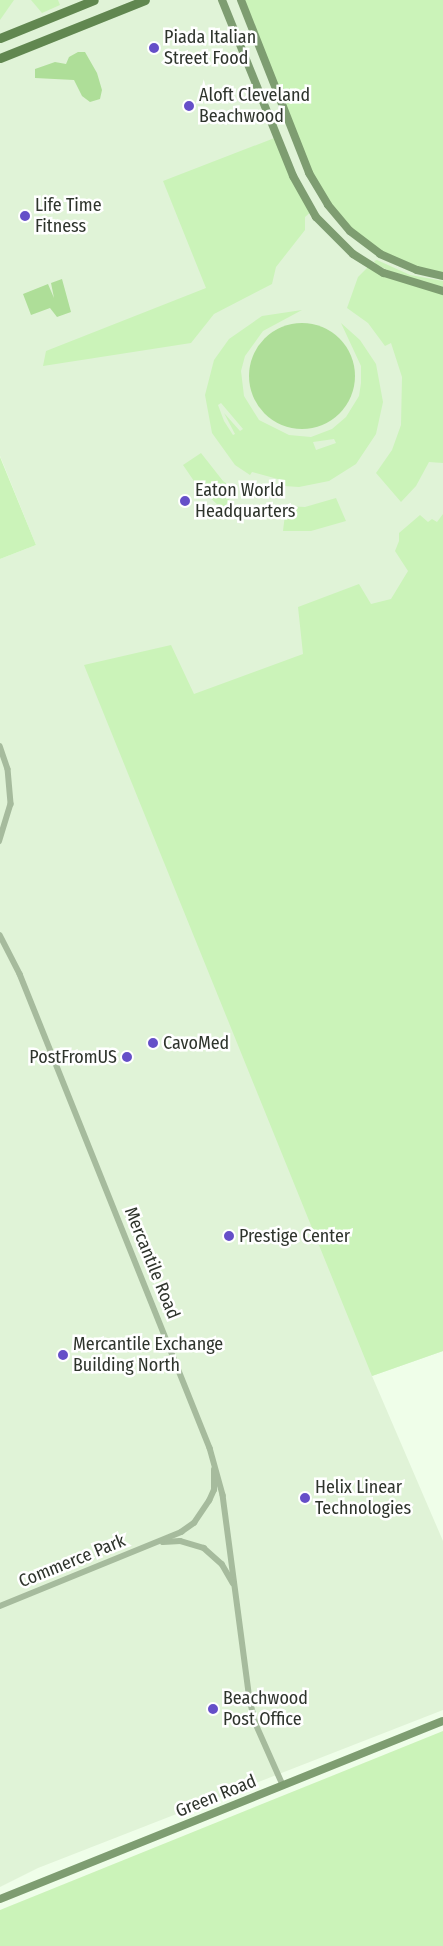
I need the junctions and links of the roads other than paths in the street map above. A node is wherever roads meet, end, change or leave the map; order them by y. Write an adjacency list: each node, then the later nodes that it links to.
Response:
1 (94, 0): 7 (main road)
2 (131, 0): 6 (main road)
3 (145, 0): 6 (main road)
4 (222, 0): 10 (street)
5 (241, 0): 9 (street)
6 (115, 12): 8 (main road)
7 (0, 38)
8 (0, 58)
9 (443, 276)
10 (443, 292)
11 (0, 746): 12 (street)
12 (0, 841)
13 (0, 935): 14 (street, Mercantile Road)
14 (214, 1461): 15 (street, Commerce Park); 16 (street, Mercantile Road)
15 (156, 1544): 16 (street, Commerce Park); 17 (street, Commerce Park)
16 (236, 1590): 19 (street, Mercantile Road)
17 (0, 1606)
18 (443, 1720): 19 (street, Green Road)
19 (283, 1785): 20 (street, Green Road)
20 (0, 1899)

